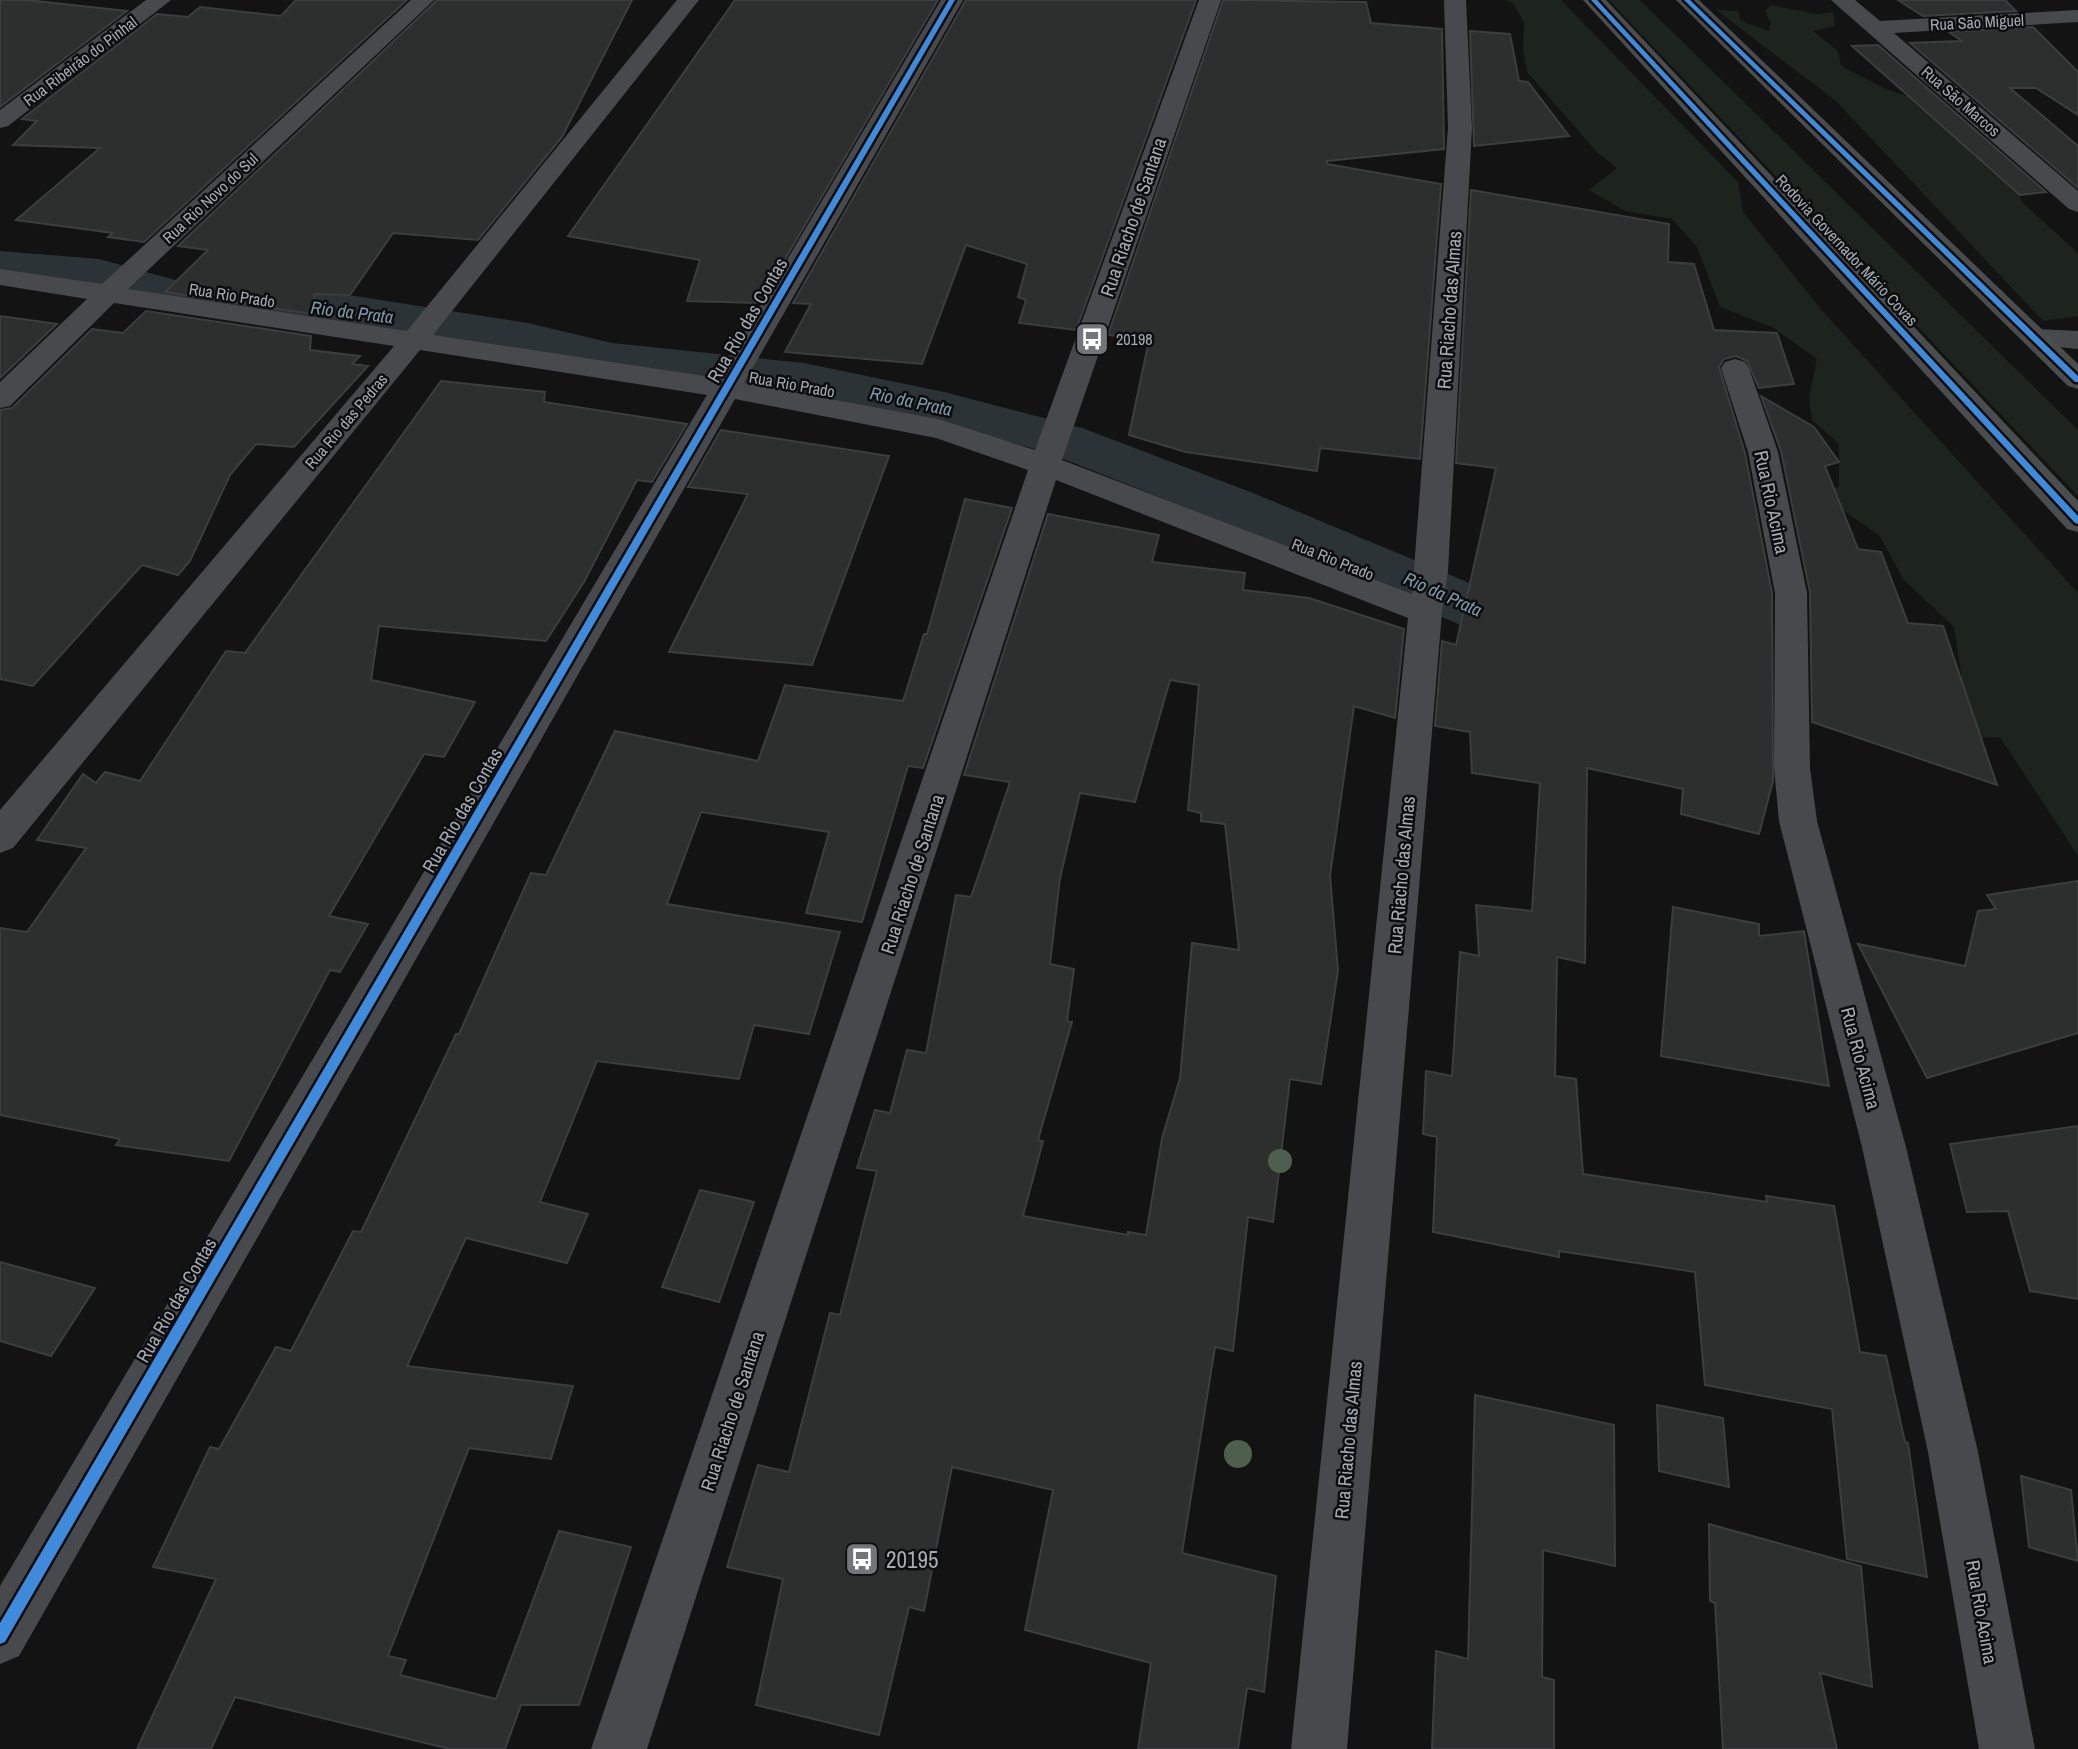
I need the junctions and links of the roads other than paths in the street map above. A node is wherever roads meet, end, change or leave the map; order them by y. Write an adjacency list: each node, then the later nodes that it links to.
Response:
1 (160, 0): 12 (street, Rua Ribeirão do Pinhal)
2 (423, 0): 17 (street, Rua Rio Novo do Sul)
3 (688, 0): 18 (street, Rua Rio das Pedras)
4 (952, 0): 22 (street, Rua Rio das Contas)
5 (1210, 0): 25 (street, Rua Riacho de Santana)
6 (1455, 0): 27 (street, Rua Riacho das Almas)
7 (1594, 0): 26 (highway, Rodovia Governador Mário Covas)
8 (1686, 0): 19 (highway)
9 (1842, 0): 11 (street, Rua São Marcos)
10 (2078, 16): 11 (street, Rua São Miguel)
11 (1876, 28): 14 (street, Rua São Marcos)
12 (0, 121)
13 (2078, 175): 14 (street)
14 (2049, 178): 15 (street, Rua São Marcos)
15 (2078, 204)
16 (0, 277): 17 (street, Rua Rio Prado)
17 (115, 290): 18 (street, Rua Rio Prado); 24 (street, Rua Rio Novo do Sul)
18 (415, 338): 22 (street, Rua Rio Prado); 28 (street, Rua Rio das Pedras)
19 (2036, 338): 20 (street); 23 (highway)
20 (2078, 340)
21 (1735, 368): 32 (street, Rua Rio Acima)
22 (735, 376): 25 (street, Rua Rio Prado); 29 (street, Rua Rio das Contas)
23 (2078, 380)
24 (0, 399)
25 (1051, 454): 27 (street, Rua Rio Prado); 30 (street, Rua Riacho de Santana)
26 (2078, 521)
27 (1428, 598): 31 (street, Rua Riacho das Almas)
28 (0, 838)
29 (0, 1637)
30 (619, 1749)
31 (1320, 1749)
32 (2007, 1749)

